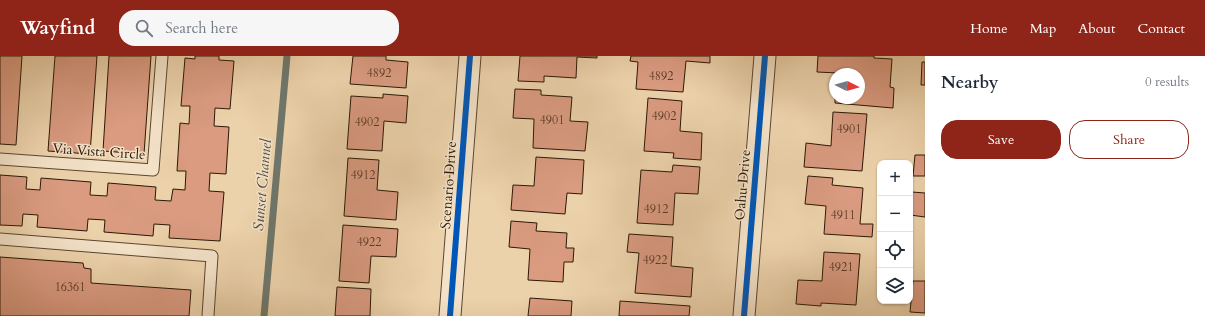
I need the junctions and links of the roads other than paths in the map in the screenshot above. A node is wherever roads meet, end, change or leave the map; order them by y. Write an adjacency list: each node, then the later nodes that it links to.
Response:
1 (162, 56): 4 (lane, Via Vista Circle)
2 (470, 56): 7 (street, Scenario Drive)
3 (765, 56): 8 (street, Oahu Drive)
4 (0, 159)
5 (0, 239): 6 (lane)
6 (208, 316)
7 (450, 316)
8 (744, 316)

